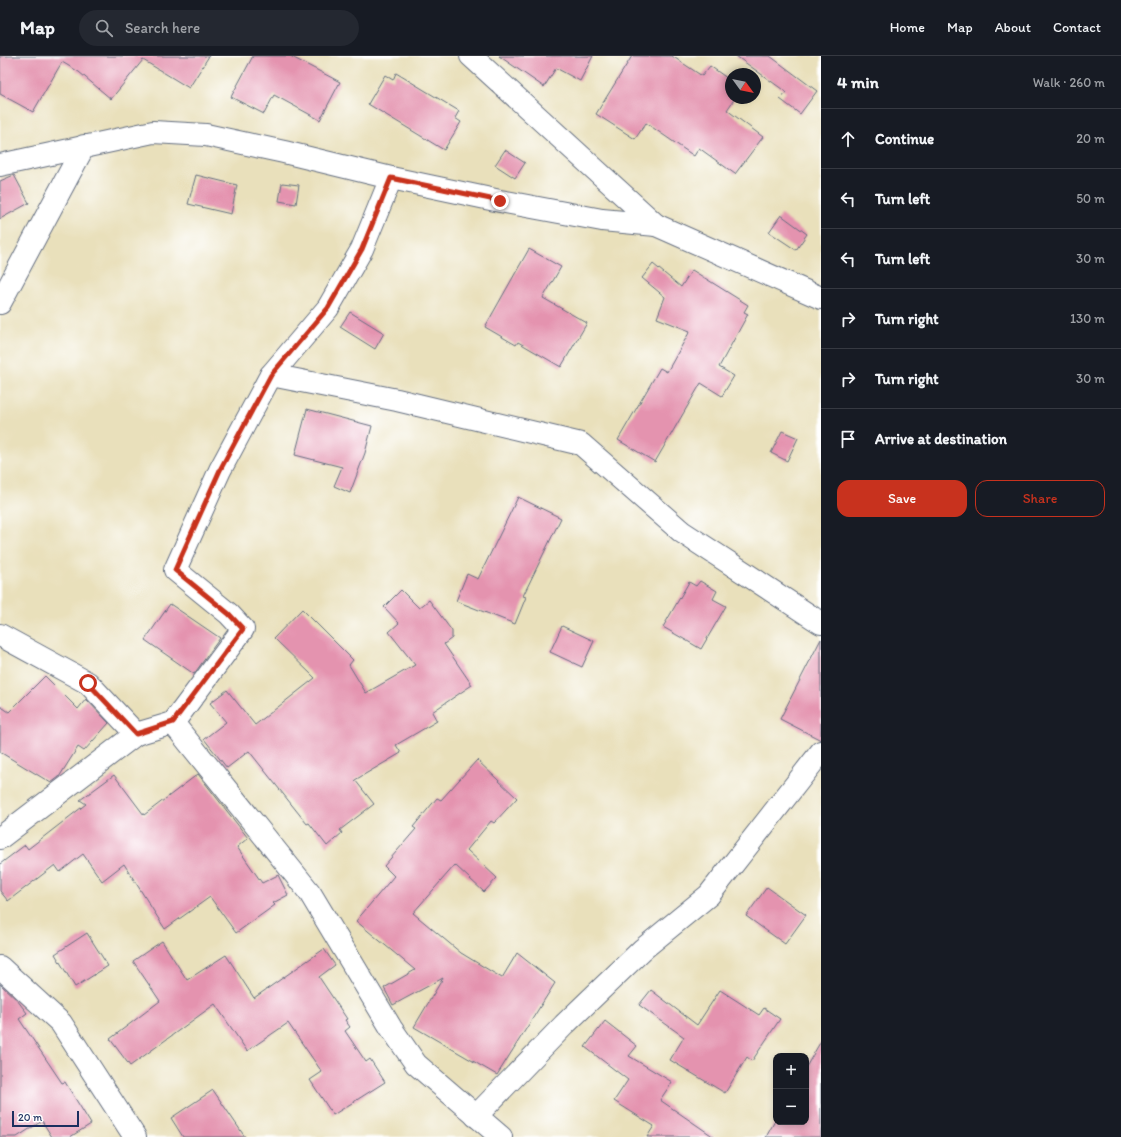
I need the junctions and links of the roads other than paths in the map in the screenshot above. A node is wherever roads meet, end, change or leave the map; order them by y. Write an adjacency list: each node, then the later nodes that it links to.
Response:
1 (471, 56): 5 (street)
2 (84, 146): 3 (street); 4 (street); 7 (street)
3 (0, 165)
4 (391, 178): 5 (street); 8 (street)
5 (656, 225): 6 (street)
6 (821, 298)
7 (0, 303)
8 (271, 375): 9 (street); 11 (street)
9 (821, 623)
10 (0, 635): 12 (street)
11 (173, 722): 12 (street); 16 (street)
12 (136, 734): 14 (street)
13 (821, 752): 16 (street)
14 (0, 838)
15 (0, 967): 17 (street)
16 (476, 1116): 18 (street)
17 (134, 1137)
18 (501, 1137)

